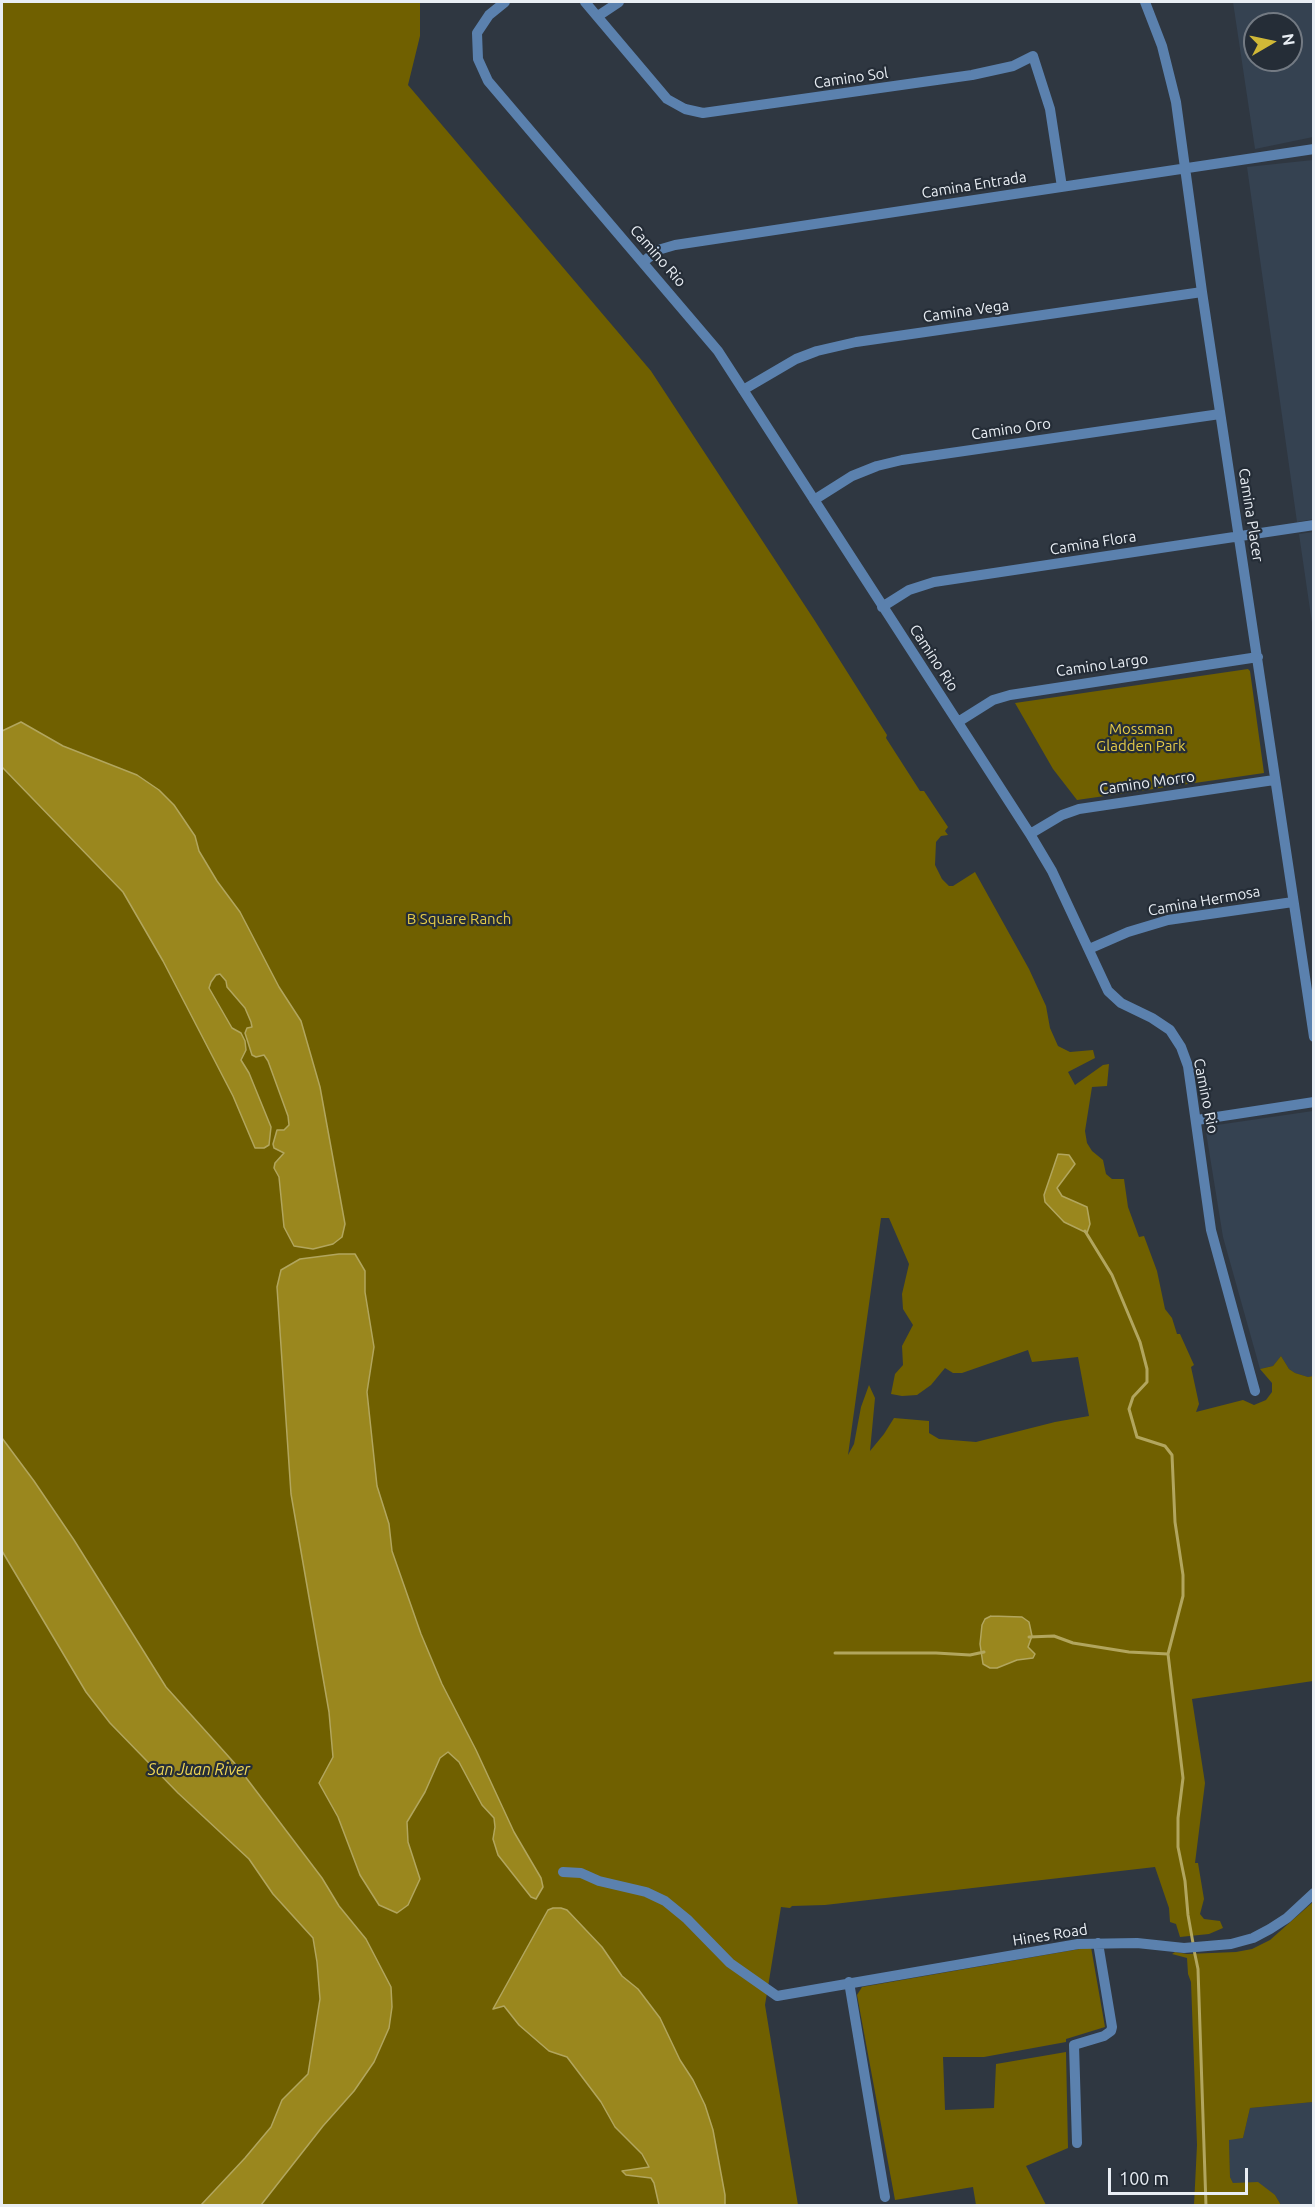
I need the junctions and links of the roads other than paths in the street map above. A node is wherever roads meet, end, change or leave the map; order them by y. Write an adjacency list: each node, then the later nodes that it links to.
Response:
1 (505, 2): 9 (street, Camino Rio)
2 (585, 2): 5 (street, Camino Sol)
3 (619, 2): 5 (street)
4 (1145, 2): 7 (street, Camina Placer)
5 (598, 16): 8 (street, Camino Sol)
6 (1314, 149): 7 (street, Camina Entrada)
7 (1184, 168): 8 (street, Camina Entrada); 10 (street, Camina Placer)
8 (1062, 187): 9 (street, Camina Entrada)
9 (643, 262): 11 (street, Camino Rio)
10 (1202, 292): 11 (street, Camina Vega); 12 (street, Camina Placer)
11 (743, 390): 13 (street, Camino Rio)
12 (1220, 414): 13 (street, Camino Oro); 15 (street, Camina Placer)
13 (814, 500): 16 (street, Camino Rio)
14 (1314, 525): 15 (street, Camina Flora)
15 (1239, 536): 16 (street, Camina Flora); 17 (street, Camina Placer)
16 (882, 607): 18 (street, Camino Rio)
17 (1258, 657): 18 (street, Camino Largo); 19 (street, Camina Placer)
18 (958, 722): 20 (street, Camino Rio)
19 (1274, 780): 20 (street, Camino Morro); 21 (street, Camina Placer)
20 (1030, 834): 22 (street, Camino Rio)
21 (1293, 902): 22 (street, Camina Hermosa); 23 (street, Camina Placer)
22 (1089, 949): 25 (street, Camino Rio)
23 (1314, 1036)
24 (1314, 1102): 25 (street)
25 (1197, 1120): 26 (street, Camino Rio)
26 (1256, 1391)
27 (563, 1872): 30 (street, Hines Road)
28 (1314, 1893): 29 (street, Hines Road)
29 (1098, 1942): 30 (street, Hines Road); 31 (street)
30 (849, 1982): 32 (street)
31 (1077, 2143)
32 (885, 2197)

